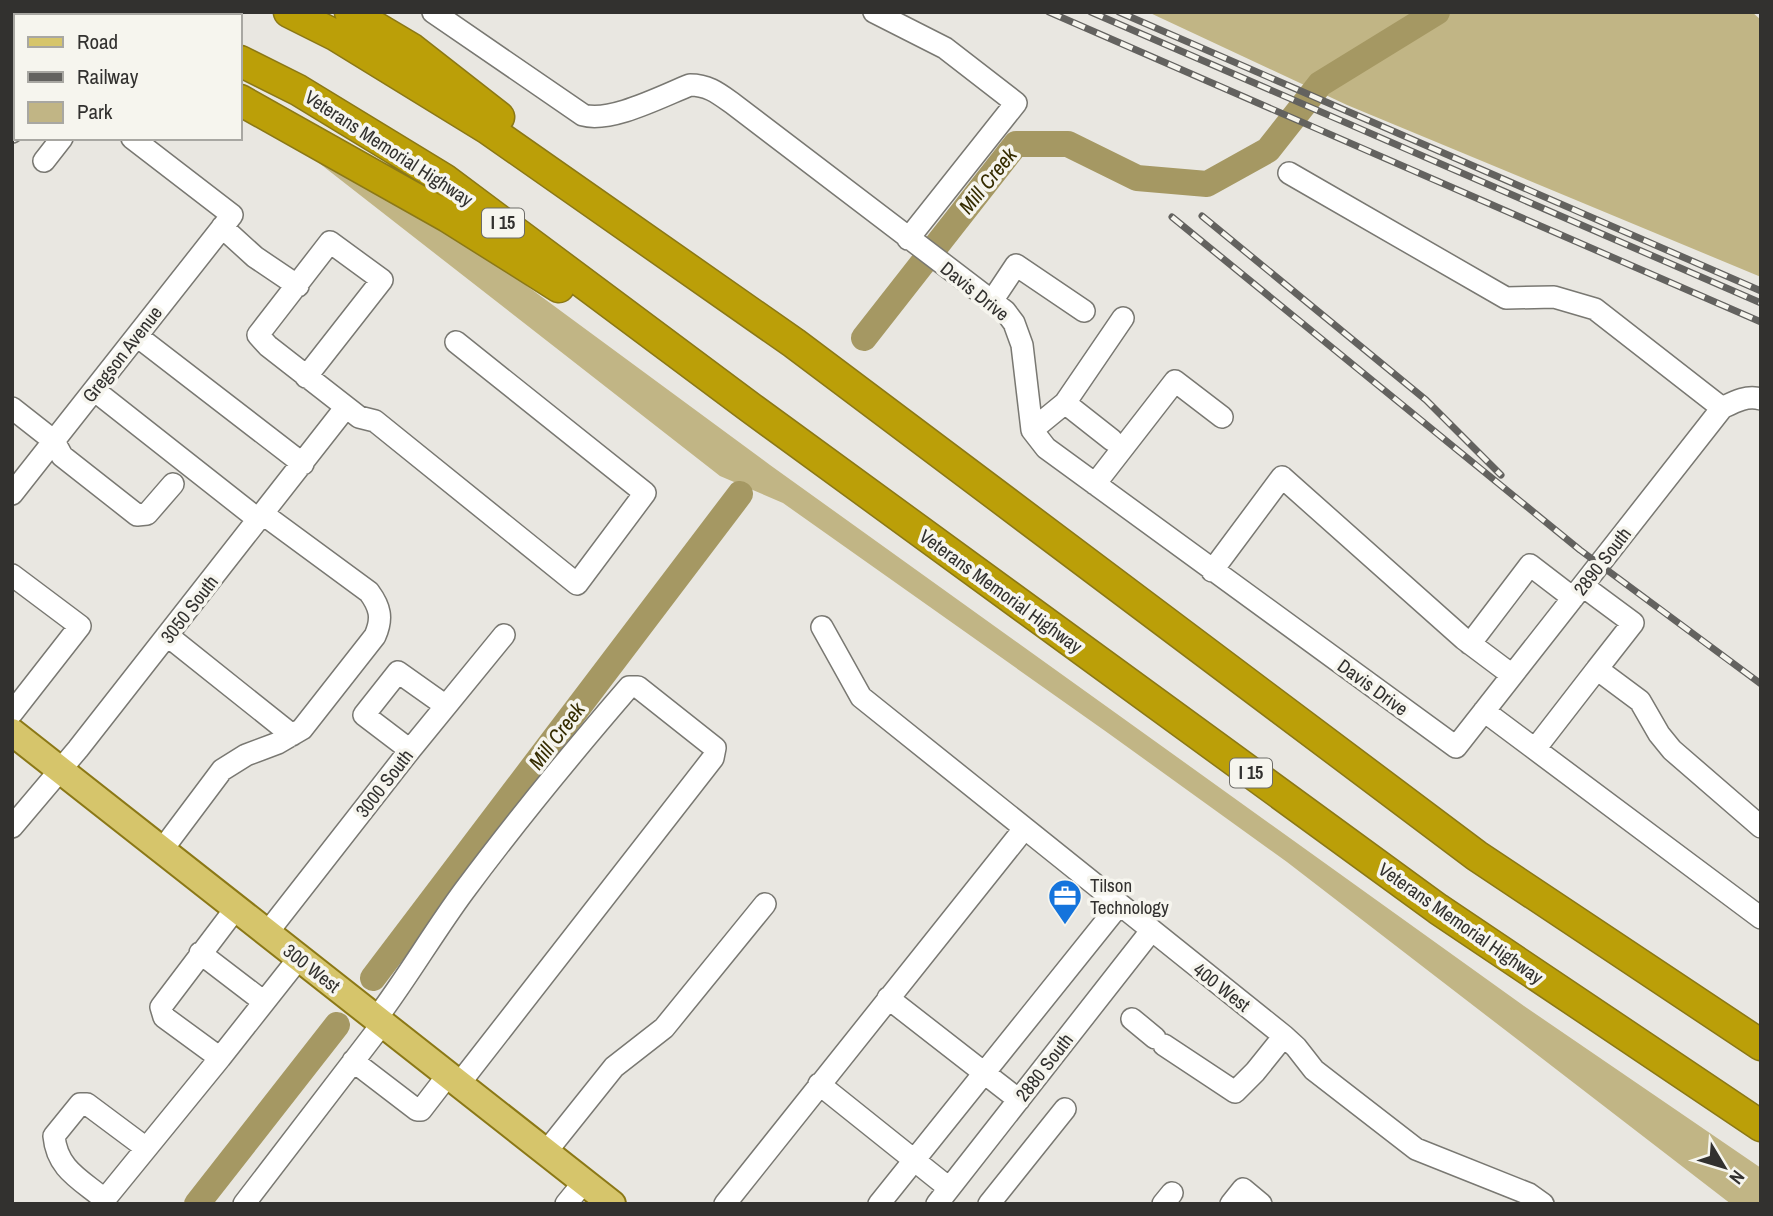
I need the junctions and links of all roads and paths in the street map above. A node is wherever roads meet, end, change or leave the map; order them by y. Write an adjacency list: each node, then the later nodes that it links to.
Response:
1 (289, 12): 19 (highway)
2 (350, 12): 19 (highway)
3 (433, 12): 12 (street, Davis Drive)
4 (874, 12): 12 (street)
5 (242, 62): 26 (highway, Veterans Memorial Highway / I 15)
6 (242, 101): 26 (highway)
7 (60, 140): 9 (street)
8 (134, 140): 11 (street)
9 (44, 161)
10 (1289, 173): 27 (street)
11 (227, 221): 13 (street); 17 (street, Gregson Avenue)
12 (921, 248): 14 (street, Davis Drive)
13 (298, 286): 20 (street); 20 (street)
14 (992, 301): 15 (street); 29 (street, Davis Drive)
15 (1084, 311)
16 (1123, 318): 23 (street)
17 (137, 335): 21 (street, Gregson Avenue); 32 (street)
18 (456, 342): 24 (street)
19 (794, 343): 72 (highway)
20 (306, 377): 24 (street)
21 (94, 390): 31 (street, Gregson Avenue); 36 (street)
22 (1761, 398): 27 (street)
23 (1065, 403): 29 (street); 30 (street)
24 (346, 407): 32 (street, 3050 South)
25 (12, 408): 31 (street)
26 (751, 408): 80 (highway, Veterans Memorial Highway / I 15)
27 (1722, 408): 39 (street, 2890 South)
28 (1222, 418): 34 (street)
29 (1032, 430): 34 (street, Davis Drive)
30 (1112, 440)
31 (54, 441): 33 (street); 35 (street, Gregson Avenue)
32 (310, 455): 36 (street, 3050 South)
33 (173, 484)
34 (1095, 484): 37 (street, Davis Drive)
35 (12, 494)
36 (261, 517): 42 (street, 3050 South); 50 (street)
37 (1212, 571): 43 (street); 51 (street, Davis Drive)
38 (12, 575): 48 (street)
39 (1578, 592): 43 (street); 44 (street); 45 (street, 2890 South)
40 (822, 627): 57 (street, 400 West)
41 (504, 635): 46 (street, 3000 South)
42 (168, 636): 50 (street); 54 (street, 3050 South)
43 (1470, 644): 45 (street)
44 (1597, 669): 52 (street); 56 (street)
45 (1512, 675): 47 (street, 2890 South)
46 (446, 706): 53 (street, 3000 South); 53 (street)
47 (1484, 711): 51 (street, 2890 South); 52 (street)
48 (12, 713)
49 (12, 732): 54 (main road, 300 West)
50 (292, 735): 58 (street)
51 (1456, 747)
52 (1535, 749): 62 (street)
53 (410, 750): 64 (street, 3000 South)
54 (61, 771): 55 (street, 3050 South); 58 (main road, 300 West)
55 (12, 827)
56 (1761, 827)
57 (1024, 829): 60 (street, 400 West); 67 (street)
58 (162, 850): 61 (main road, 300 West)
59 (765, 904): 82 (street)
60 (1119, 905): 63 (street, 400 West); 75 (street)
61 (236, 908): 64 (main road, 300 West); 65 (street)
62 (1761, 918)
63 (1151, 931): 71 (street, 400 West); 78 (street, 2880 South)
64 (267, 933): 66 (main road, 300 West)
65 (200, 953): 68 (street); 73 (street)
66 (299, 958): 68 (street); 70 (main road, 300 West)
67 (888, 998): 75 (street); 77 (street)
68 (264, 1002): 73 (street)
69 (1132, 1019): 71 (street)
70 (379, 1021): 74 (street); 76 (main road, 300 West); 76 (street)
71 (1284, 1036): 95 (street, 400 West)
72 (1761, 1045)
73 (220, 1058): 81 (street)
74 (353, 1061): 76 (street); 87 (street)
75 (984, 1073): 78 (street); 83 (street)
76 (453, 1080): 82 (main road, 300 West)
77 (819, 1084): 83 (street); 90 (street)
78 (1019, 1100): 85 (street, 2880 South)
79 (1065, 1109): 92 (street)
80 (1761, 1126)
81 (146, 1148): 86 (street); 86 (street)
82 (546, 1152): 84 (main road, 300 West)
83 (915, 1160): 85 (street); 91 (street)
84 (584, 1182): 88 (street); 89 (main road, 300 West)
85 (943, 1196)
86 (103, 1202)
87 (244, 1204)
88 (566, 1204)
89 (612, 1204)
90 (725, 1204)
91 (879, 1204)
92 (989, 1204)
93 (1231, 1204): 94 (street)
94 (1261, 1204)
95 (1543, 1204)

